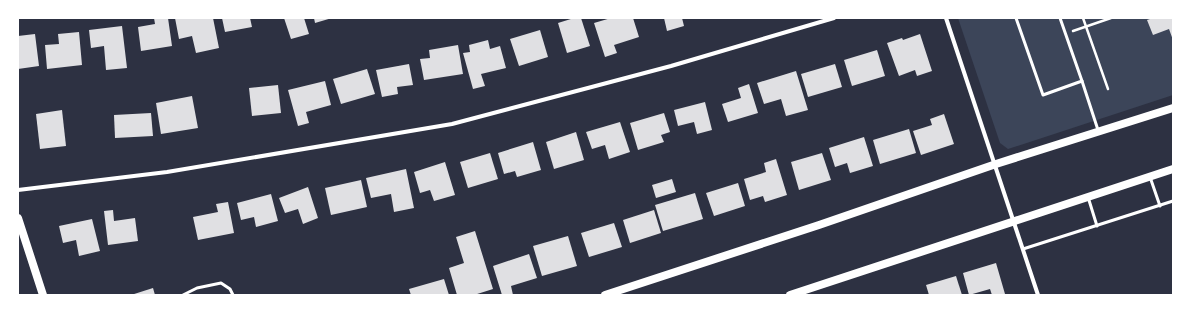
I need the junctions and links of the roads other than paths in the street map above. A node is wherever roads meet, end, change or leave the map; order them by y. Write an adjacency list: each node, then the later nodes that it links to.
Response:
1 (834, 18): 11 (street)
2 (946, 18): 8 (street)
3 (1016, 18): 5 (lane)
4 (1060, 18): 5 (lane)
5 (1082, 81): 7 (lane)
6 (1173, 108): 7 (main road)
7 (1099, 132): 8 (main road)
8 (996, 164): 16 (street); 22 (main road)
9 (1173, 170): 10 (main road)
10 (1150, 177): 12 (main road); 14 (lane)
11 (18, 190)
12 (1088, 197): 16 (main road); 17 (lane)
13 (1173, 201): 14 (lane)
14 (1160, 206): 17 (lane)
15 (18, 218): 19 (main road)
16 (1014, 222): 18 (street); 23 (main road)
17 (1097, 226): 18 (lane)
18 (1023, 249): 24 (street)
19 (43, 295)
20 (183, 295): 21 (lane)
21 (233, 295)
22 (605, 295)
23 (790, 295)
24 (1038, 295)

